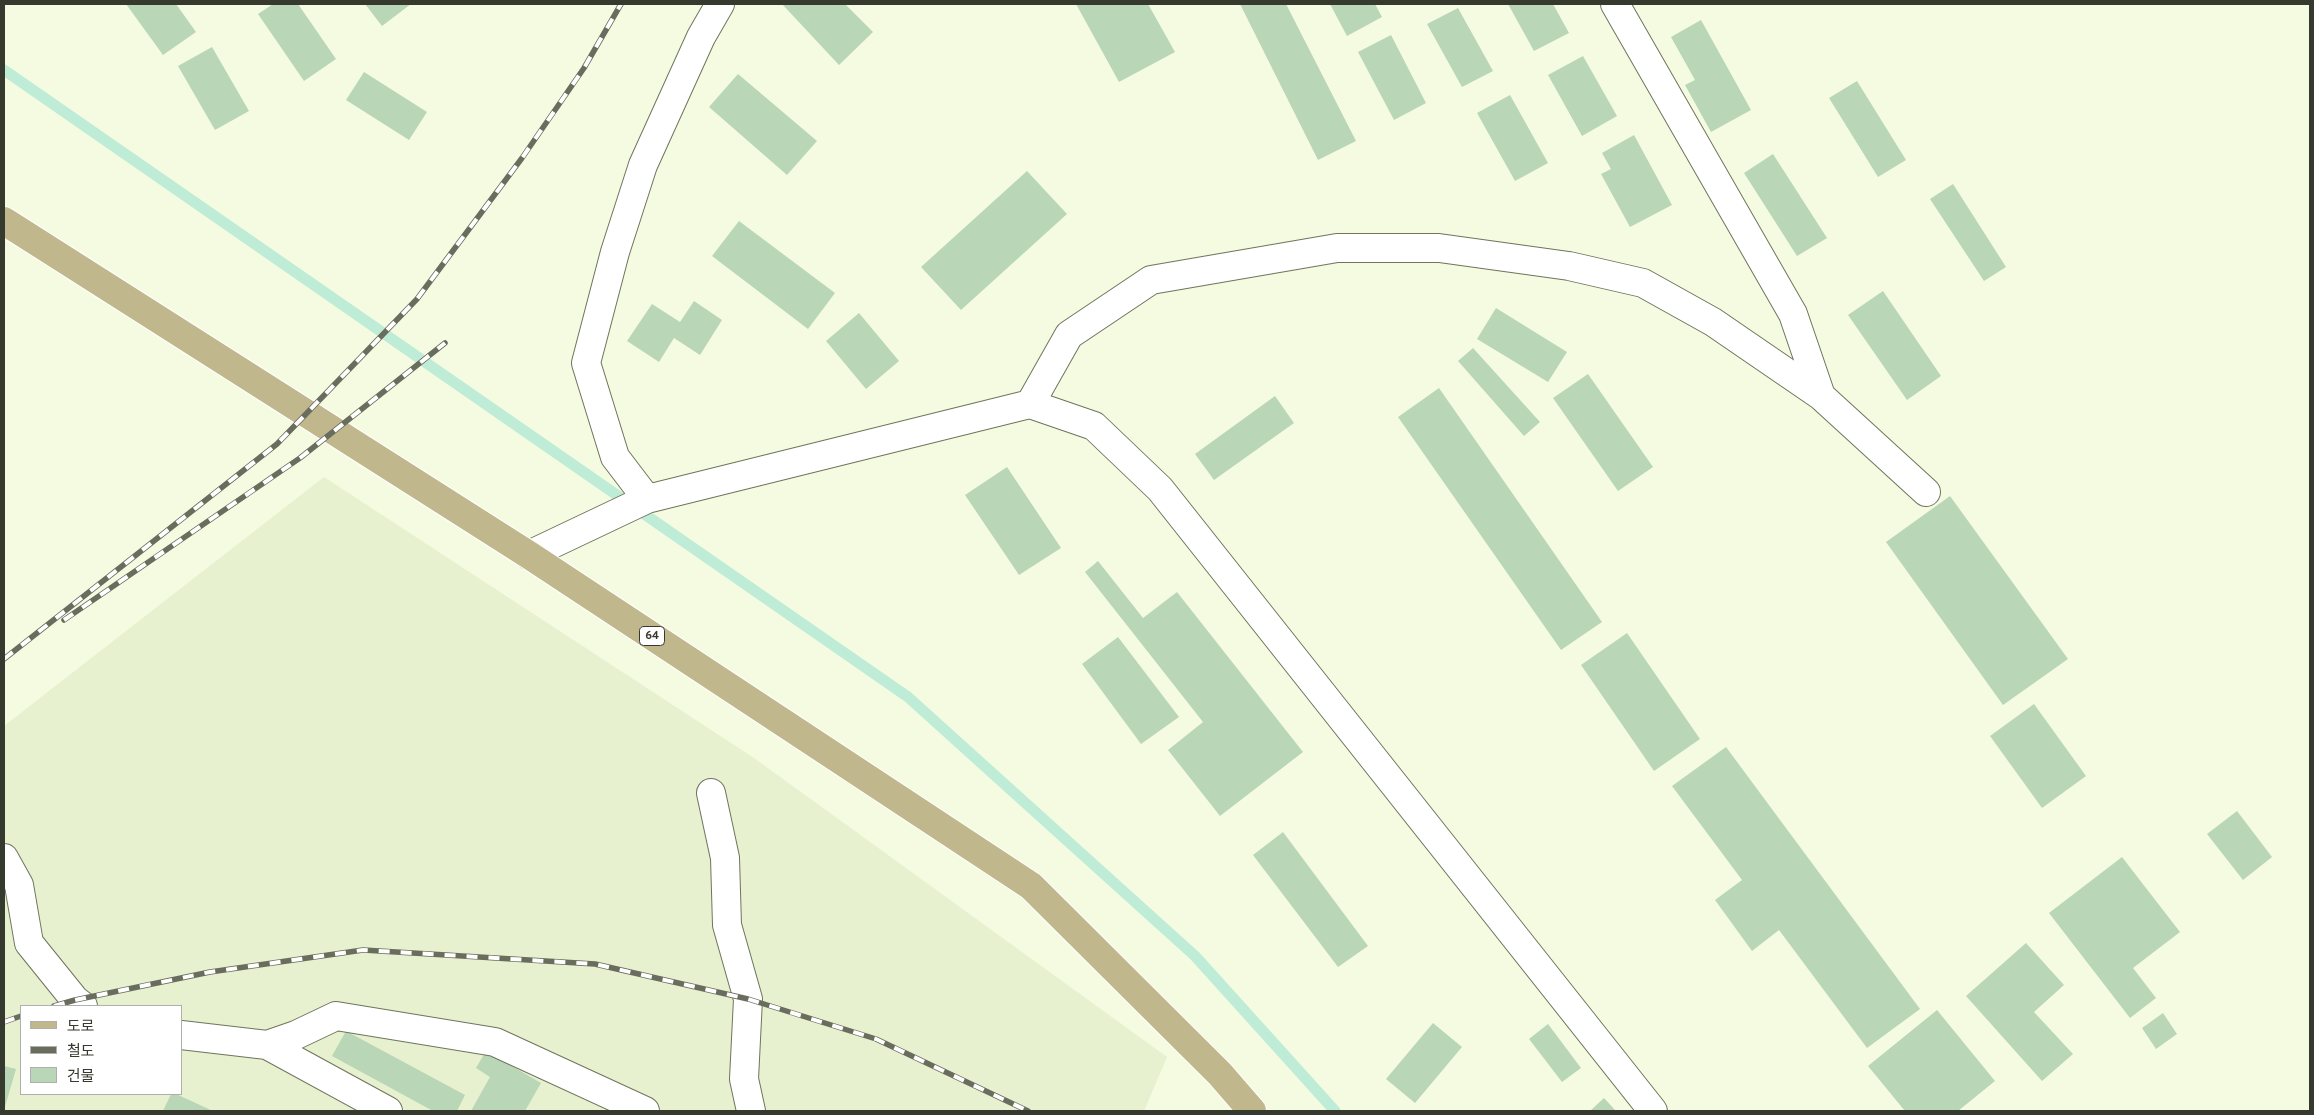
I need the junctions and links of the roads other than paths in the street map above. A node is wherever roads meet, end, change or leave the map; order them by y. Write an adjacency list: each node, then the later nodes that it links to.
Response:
1 (720, 4): 7 (street)
2 (1616, 4): 4 (street)
3 (4, 221): 8 (main road, 64)
4 (1821, 396): 5 (street); 6 (street)
5 (1030, 404): 7 (street); 18 (street)
6 (1926, 492)
7 (646, 499): 8 (street)
8 (529, 556): 17 (main road, 64)
9 (711, 793): 16 (street)
10 (4, 858): 11 (street)
11 (82, 1005)
12 (182, 1035): 13 (street)
13 (267, 1045): 14 (street); 15 (street)
14 (388, 1111)
15 (645, 1111)
16 (751, 1111)
17 (1252, 1111)
18 (1653, 1111)

